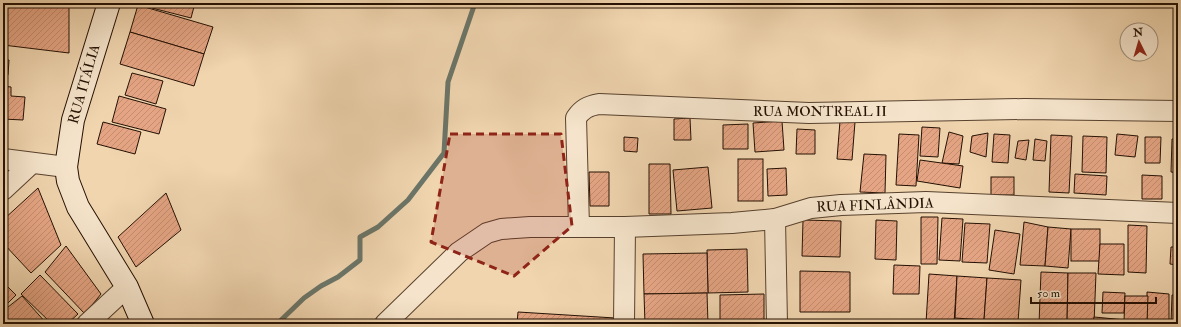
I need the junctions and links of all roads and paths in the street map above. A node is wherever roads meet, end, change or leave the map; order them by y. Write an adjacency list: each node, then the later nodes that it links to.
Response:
1 (109, 3): 5 (street, RUA ITÁLIA)
2 (1178, 111): 10 (street, RUA MONTREAL II)
3 (3, 159): 4 (street)
4 (32, 163): 5 (street); 6 (street)
5 (66, 167): 11 (street)
6 (3, 190)
7 (1178, 213): 8 (street, RUA FINLÂNDIA)
8 (776, 219): 9 (street, RUA FINLÂNDIA); 16 (street)
9 (625, 226): 10 (street, RUA FINLÂNDIA); 15 (street)
10 (579, 227): 14 (street, RUA FINLÂNDIA)
11 (127, 287): 12 (street); 13 (street)
12 (86, 324)
13 (143, 324)
14 (385, 324)
15 (624, 324)
16 (777, 324)

